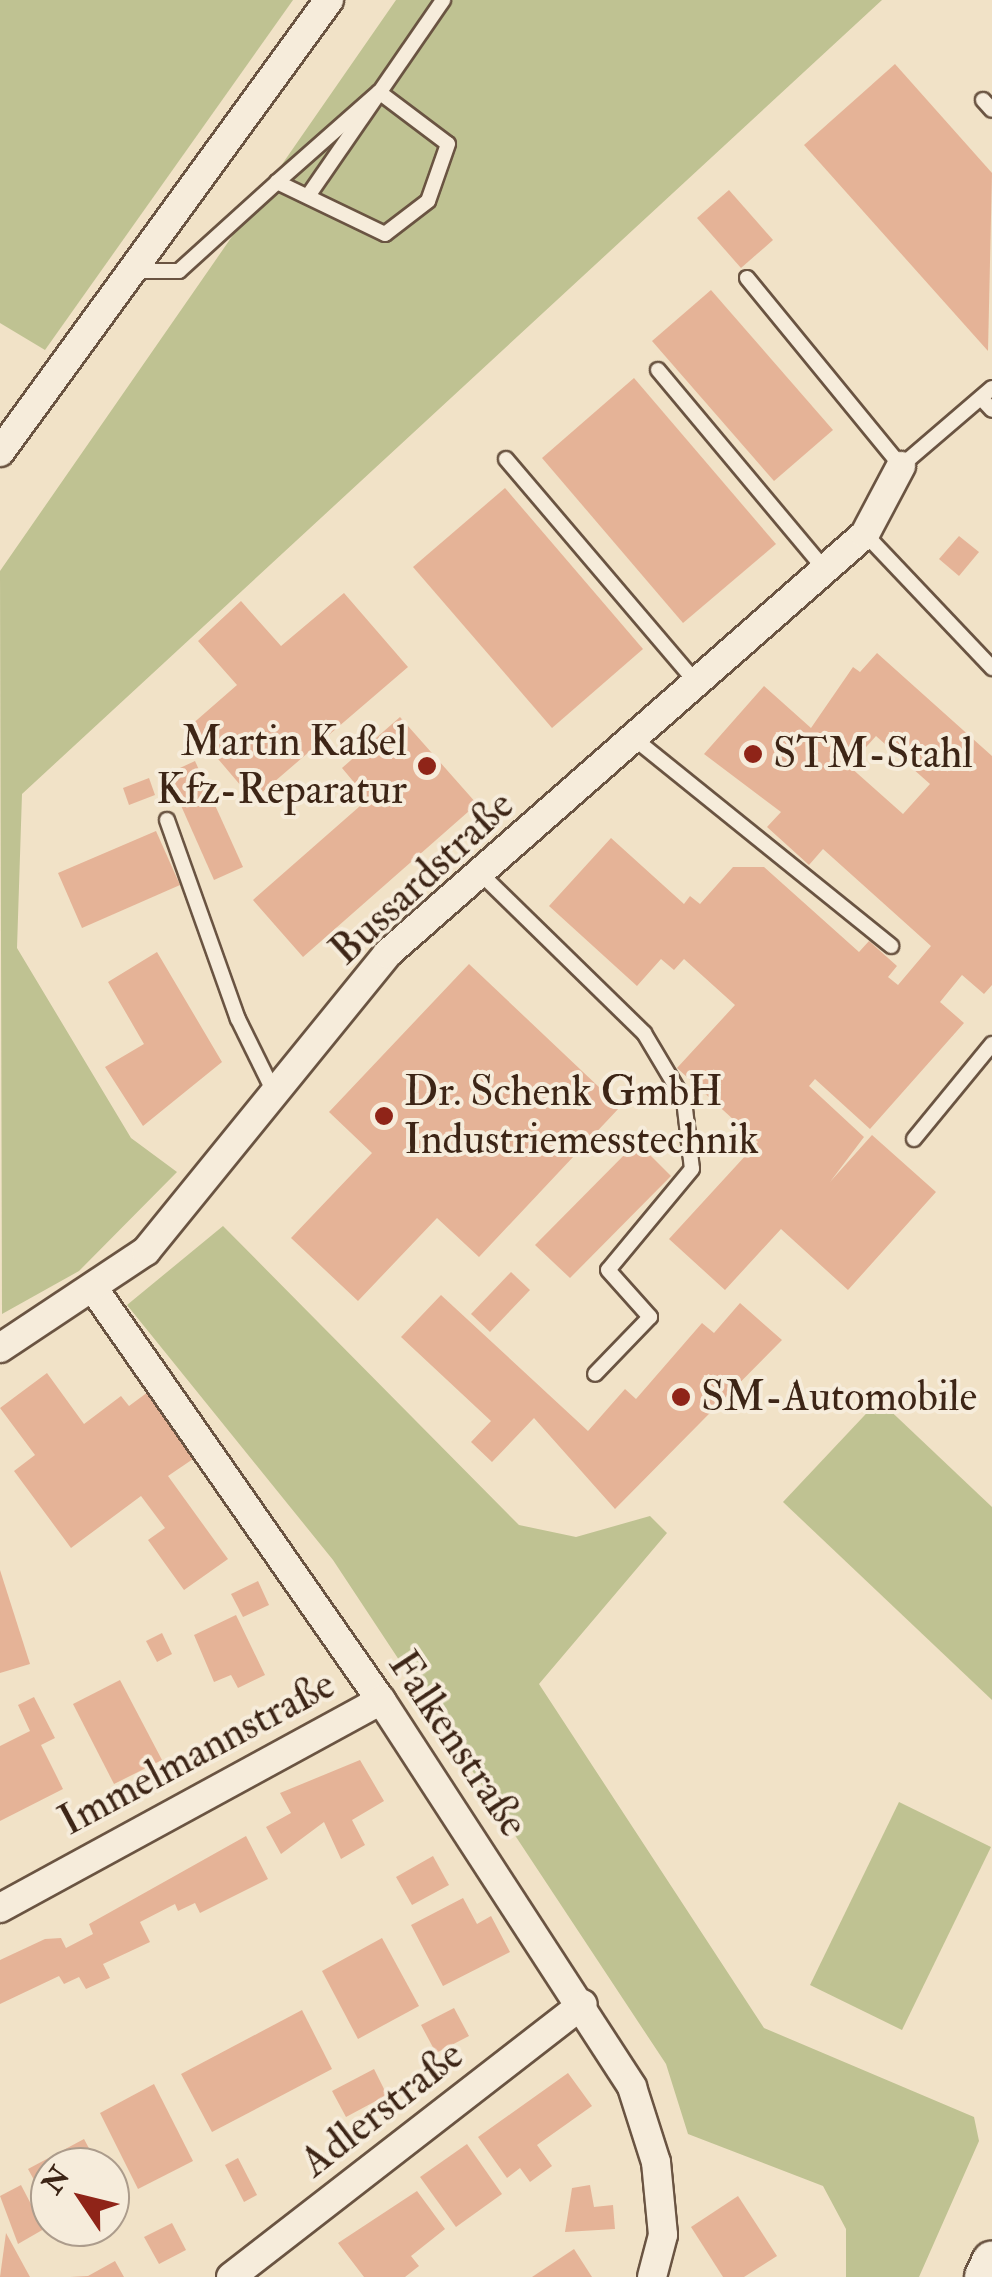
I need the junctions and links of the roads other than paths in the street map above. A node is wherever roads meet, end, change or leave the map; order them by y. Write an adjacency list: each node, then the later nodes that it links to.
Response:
1 (328, 0): 6 (street)
2 (443, 0): 3 (lane)
3 (379, 92): 4 (lane); 5 (lane); 5 (lane)
4 (277, 182): 5 (lane); 6 (lane)
5 (308, 196)
6 (130, 271): 11 (street)
7 (748, 278): 13 (lane)
8 (658, 370): 15 (lane)
9 (986, 393): 10 (lane); 13 (lane)
10 (992, 410)
11 (0, 452)
12 (506, 459): 17 (lane)
13 (901, 466): 14 (street, Bussardstraße)
14 (865, 534): 15 (street, Bussardstraße); 16 (lane)
15 (825, 570): 17 (street, Bussardstraße)
16 (992, 668)
17 (700, 686): 18 (street, Bussardstraße)
18 (636, 740): 20 (street, Bussardstraße); 21 (lane)
19 (168, 820): 23 (lane)
20 (481, 874): 23 (street, Bussardstraße); 27 (lane)
21 (891, 946)
22 (992, 1044): 24 (lane)
23 (273, 1090): 25 (street, Bussardstraße)
24 (914, 1139)
25 (96, 1292): 26 (street, Bussardstraße); 28 (street, Falkenstraße)
26 (0, 1348)
27 (595, 1374)
28 (381, 1700): 29 (street, Immelmannstraße); 30 (street, Falkenstraße)
29 (0, 1908)
30 (583, 2004): 32 (street, Adlerstraße); 33 (street, Falkenstraße)
31 (992, 2262): 34 (main road)
32 (230, 2277)
33 (652, 2277)
34 (985, 2277)

